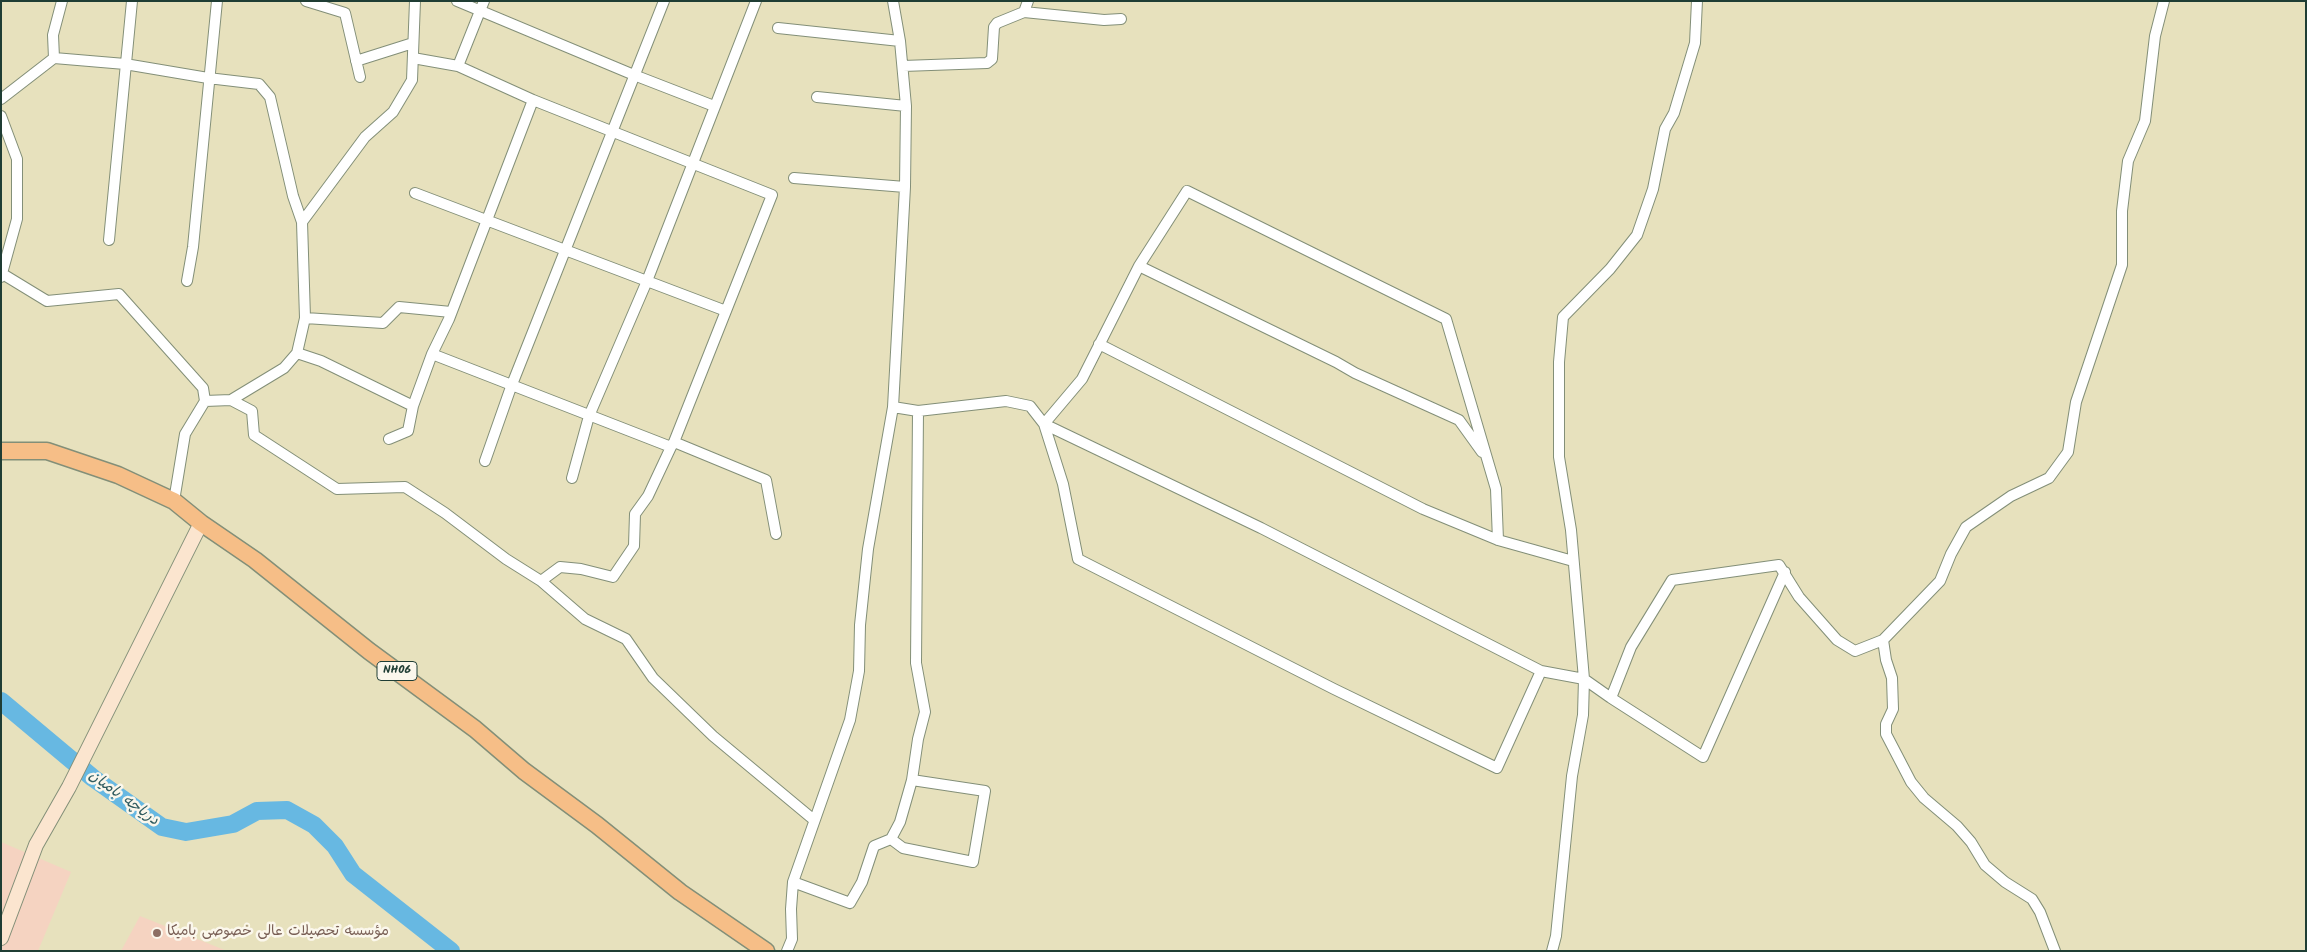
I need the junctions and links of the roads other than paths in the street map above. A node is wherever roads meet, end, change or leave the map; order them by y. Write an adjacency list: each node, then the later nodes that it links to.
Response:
1 (62, 1): 19 (street)
2 (132, 1): 22 (street)
3 (217, 1): 27 (street)
4 (306, 1): 21 (street)
5 (415, 1): 18 (street)
6 (457, 1): 13 (street)
7 (664, 1): 25 (street)
8 (756, 1): 31 (street)
9 (893, 1): 17 (street)
10 (1028, 1): 14 (street)
11 (1697, 1): 71 (street)
12 (2164, 1): 74 (street)
13 (482, 6): 23 (street); 25 (street)
14 (1024, 12): 15 (street); 24 (street)
15 (1120, 18)
16 (778, 28): 17 (street)
17 (900, 41): 24 (street)
18 (413, 43): 20 (street); 21 (street)
19 (54, 58): 22 (street); 29 (street)
20 (413, 58): 23 (street); 40 (street)
21 (356, 61): 26 (street)
22 (125, 64): 27 (street); 41 (street)
23 (458, 66): 30 (street)
24 (903, 66): 32 (street)
25 (634, 75): 31 (street); 34 (street)
26 (360, 77)
27 (208, 78): 40 (street); 46 (street)
28 (817, 97): 32 (street)
29 (1, 99)
30 (532, 100): 34 (street); 39 (street)
31 (714, 106): 35 (street)
32 (906, 106): 37 (street)
33 (1, 116): 44 (street)
34 (612, 132): 35 (street); 42 (street)
35 (693, 163): 45 (street); 47 (street)
36 (794, 178): 37 (street)
37 (905, 188): 57 (street)
38 (415, 194): 39 (street)
39 (488, 220): 42 (street); 48 (street)
40 (302, 222): 49 (street)
41 (109, 240)
42 (565, 251): 45 (street); 53 (street)
43 (1139, 266): 50 (street); 64 (street); 64 (street)
44 (2, 275): 55 (street)
45 (647, 280): 47 (street); 59 (street)
46 (187, 281)
47 (726, 311): 62 (street)
48 (451, 312): 49 (street); 52 (street)
49 (305, 318): 51 (street)
50 (1100, 344): 60 (street); 70 (street)
51 (297, 353): 54 (street); 56 (street)
52 (432, 354): 53 (street); 56 (street)
53 (511, 386): 59 (street); 65 (street)
54 (231, 400): 55 (street); 73 (street)
55 (205, 401): 67 (street)
56 (413, 406): 61 (street)
57 (893, 407): 58 (street); 79 (street)
58 (918, 411): 60 (street); 78 (street)
59 (589, 416): 62 (street); 66 (street)
60 (1044, 424): 75 (street); 75 (street)
61 (388, 439)
62 (673, 445): 69 (street); 73 (street)
63 (1, 451): 67 (main road, NH06)
64 (1486, 458): 70 (street)
65 (485, 461)
66 (572, 478)
67 (174, 501): 68 (main road, NH06)
68 (201, 523): 82 (main road); 83 (main road, NH06)
69 (776, 534)
70 (1498, 540): 71 (street)
71 (1573, 561): 76 (street)
72 (1785, 572): 74 (street); 77 (street); 77 (street)
73 (541, 581): 79 (street)
74 (1883, 640): 86 (street)
75 (1541, 671): 76 (street)
76 (1584, 678): 77 (street); 85 (street)
77 (1611, 698)
78 (912, 780): 80 (street); 80 (street)
79 (814, 820): 81 (street)
80 (891, 839): 81 (street)
81 (793, 882): 84 (street)
82 (1, 938)
83 (766, 951)
84 (787, 951)
85 (1552, 951)
86 (2055, 951)

